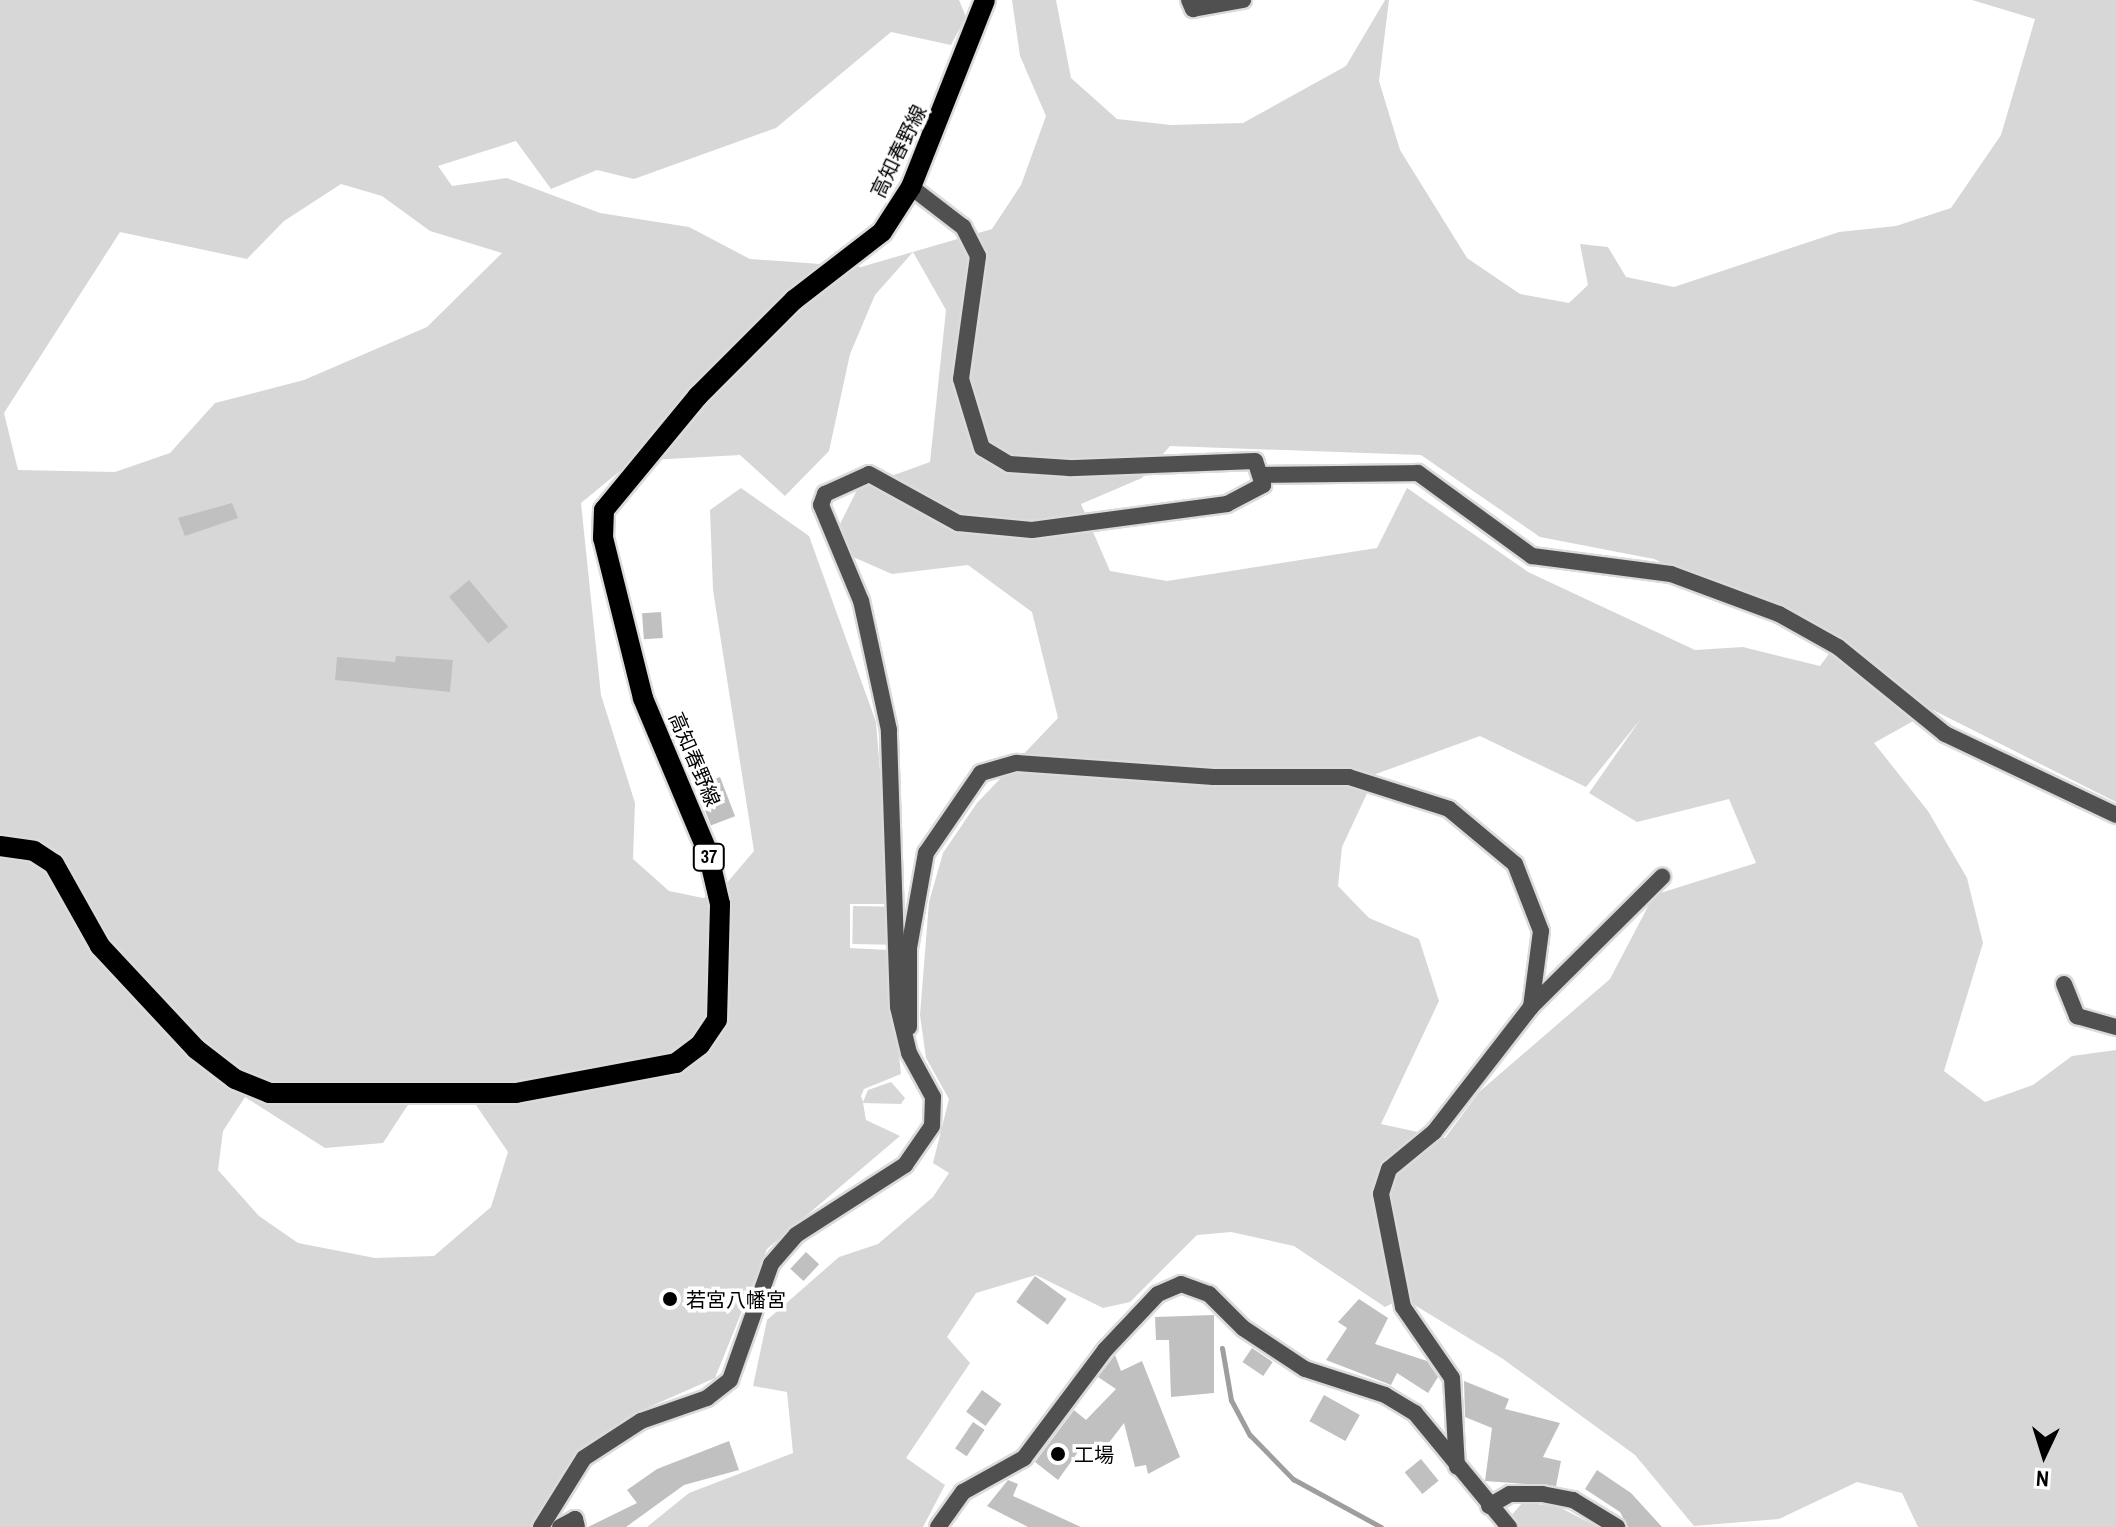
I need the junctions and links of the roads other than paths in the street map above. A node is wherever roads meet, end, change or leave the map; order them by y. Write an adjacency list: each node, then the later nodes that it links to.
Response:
1 (985, 0): 4 (main road, 高知春野線 / 37)
2 (1189, 0): 3 (street)
3 (1243, 0)
4 (911, 187): 5 (street); 7 (main road, 高知春野線 / 37)
5 (1263, 475): 6 (street); 12 (street)
6 (2116, 815)
7 (0, 846)
8 (1662, 877): 10 (street)
9 (2064, 984): 11 (street)
10 (1531, 1007): 12 (street); 13 (street)
11 (2116, 1027)
12 (909, 1053): 15 (street)
13 (1457, 1467): 14 (street); 18 (street)
14 (1489, 1506): 19 (street); 20 (street)
15 (541, 1527)
16 (560, 1527): 17 (street)
17 (577, 1527)
18 (938, 1527)
19 (1509, 1527)
20 (1617, 1527)

